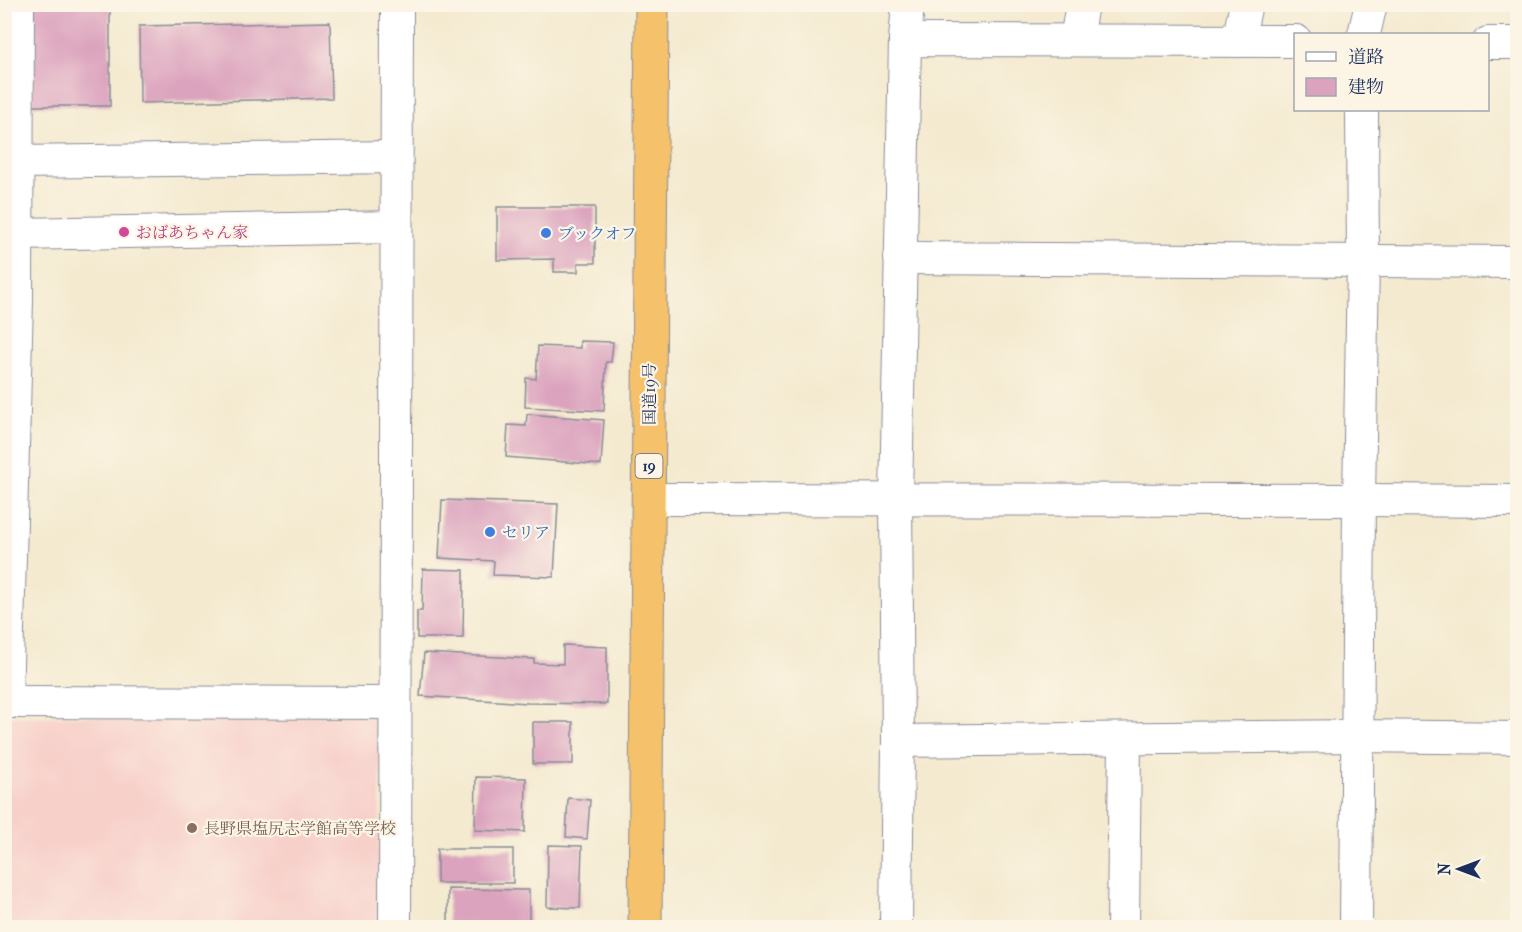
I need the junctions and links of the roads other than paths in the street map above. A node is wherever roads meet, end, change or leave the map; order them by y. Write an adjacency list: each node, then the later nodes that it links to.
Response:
1 (18, 4): 16 (street)
2 (397, 4): 17 (street)
3 (652, 4): 24 (highway, 国道19号 / 19)
4 (908, 4): 9 (street)
5 (1082, 4): 10 (street)
6 (1246, 4): 11 (street)
7 (1371, 4): 8 (street)
8 (1364, 33)
9 (905, 40): 10 (street); 21 (street)
10 (1076, 40): 11 (street)
11 (1238, 41): 12 (street)
12 (1294, 41)
13 (1489, 43): 14 (street)
14 (1518, 43)
15 (1362, 111): 22 (street)
16 (11, 116): 18 (street)
17 (396, 157): 18 (street); 19 (street)
18 (17, 162): 20 (street)
19 (396, 227): 20 (street); 29 (street)
20 (17, 234): 28 (street)
21 (900, 258): 22 (street); 25 (street)
22 (1363, 260): 23 (street); 26 (street)
23 (1518, 262)
24 (649, 499): 25 (street); 35 (highway, 国道19号 / 19)
25 (896, 499): 26 (street); 33 (street)
26 (1359, 500): 27 (street); 30 (street)
27 (1518, 501)
28 (5, 702): 29 (street)
29 (395, 703): 34 (street)
30 (1358, 736): 31 (street); 32 (street); 38 (street)
31 (1518, 738)
32 (1125, 740): 33 (street); 37 (street)
33 (897, 741): 36 (street)
34 (395, 927)
35 (645, 927)
36 (896, 927)
37 (1123, 927)
38 (1356, 927)

